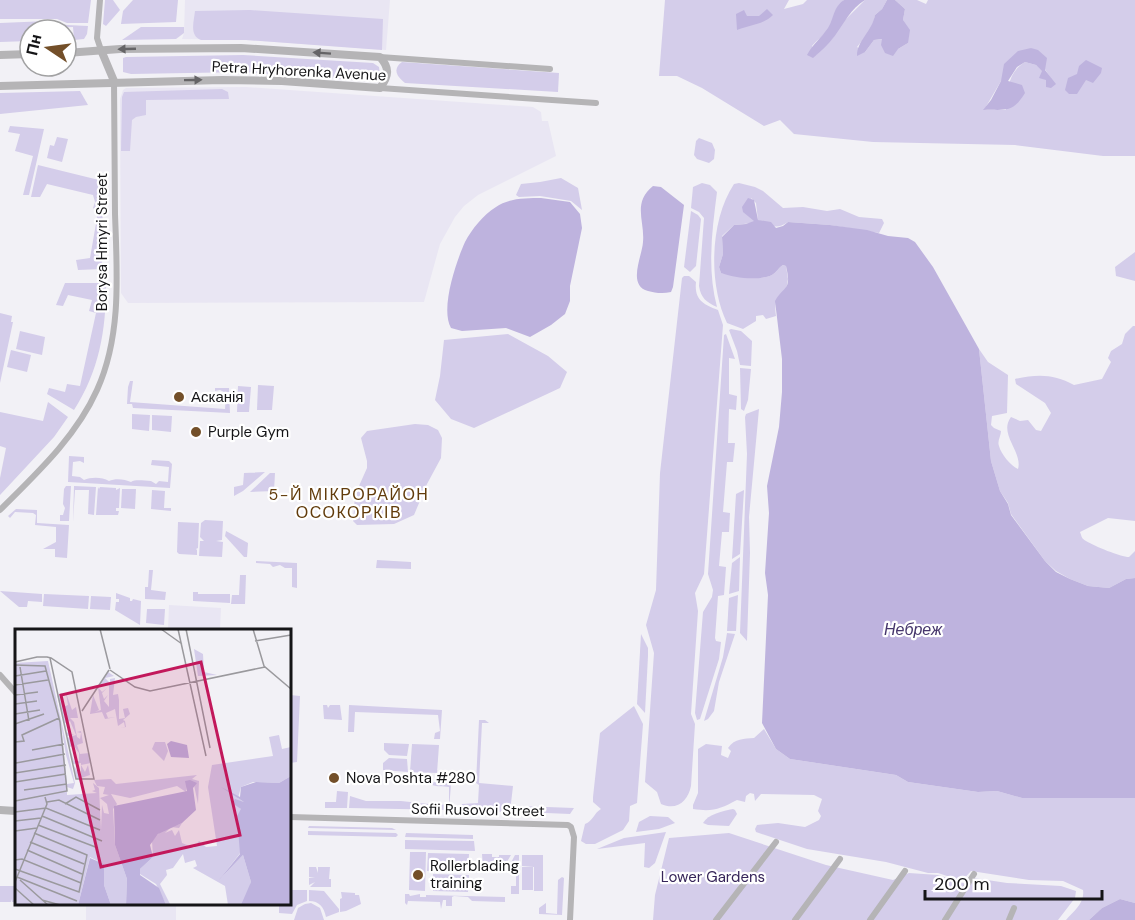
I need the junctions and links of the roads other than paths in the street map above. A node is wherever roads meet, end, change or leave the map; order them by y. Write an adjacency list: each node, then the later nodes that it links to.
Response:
1 (100, 0): 2 (street)
2 (101, 50): 3 (street, Petra Hryhorenka Avenue); 6 (street, Petra Hryhorenka Avenue, one-way to 2); 8 (street)
3 (78, 51)
4 (18, 54): 5 (street)
5 (0, 55)
6 (380, 57): 7 (street); 10 (street)
7 (550, 69)
8 (114, 81): 9 (street, Petra Hryhorenka Avenue); 10 (street, Petra Hryhorenka Avenue, one-way to 10); 12 (street, Borysa Hmyri Street)
9 (0, 86)
10 (380, 88): 11 (street, Petra Hryhorenka Avenue)
11 (596, 104)
12 (0, 510)
13 (0, 675): 14 (street)
14 (15, 692)
15 (0, 810): 16 (street)
16 (15, 811)
17 (291, 818): 23 (street, Sofii Rusovoi Street)
18 (776, 842): 24 (street)
19 (840, 859): 25 (street)
20 (905, 871): 26 (street)
21 (974, 874): 27 (street)
22 (1014, 908): 28 (street)
23 (570, 920)
24 (716, 920)
25 (795, 920)
26 (870, 920)
27 (945, 920)
28 (1009, 920)

